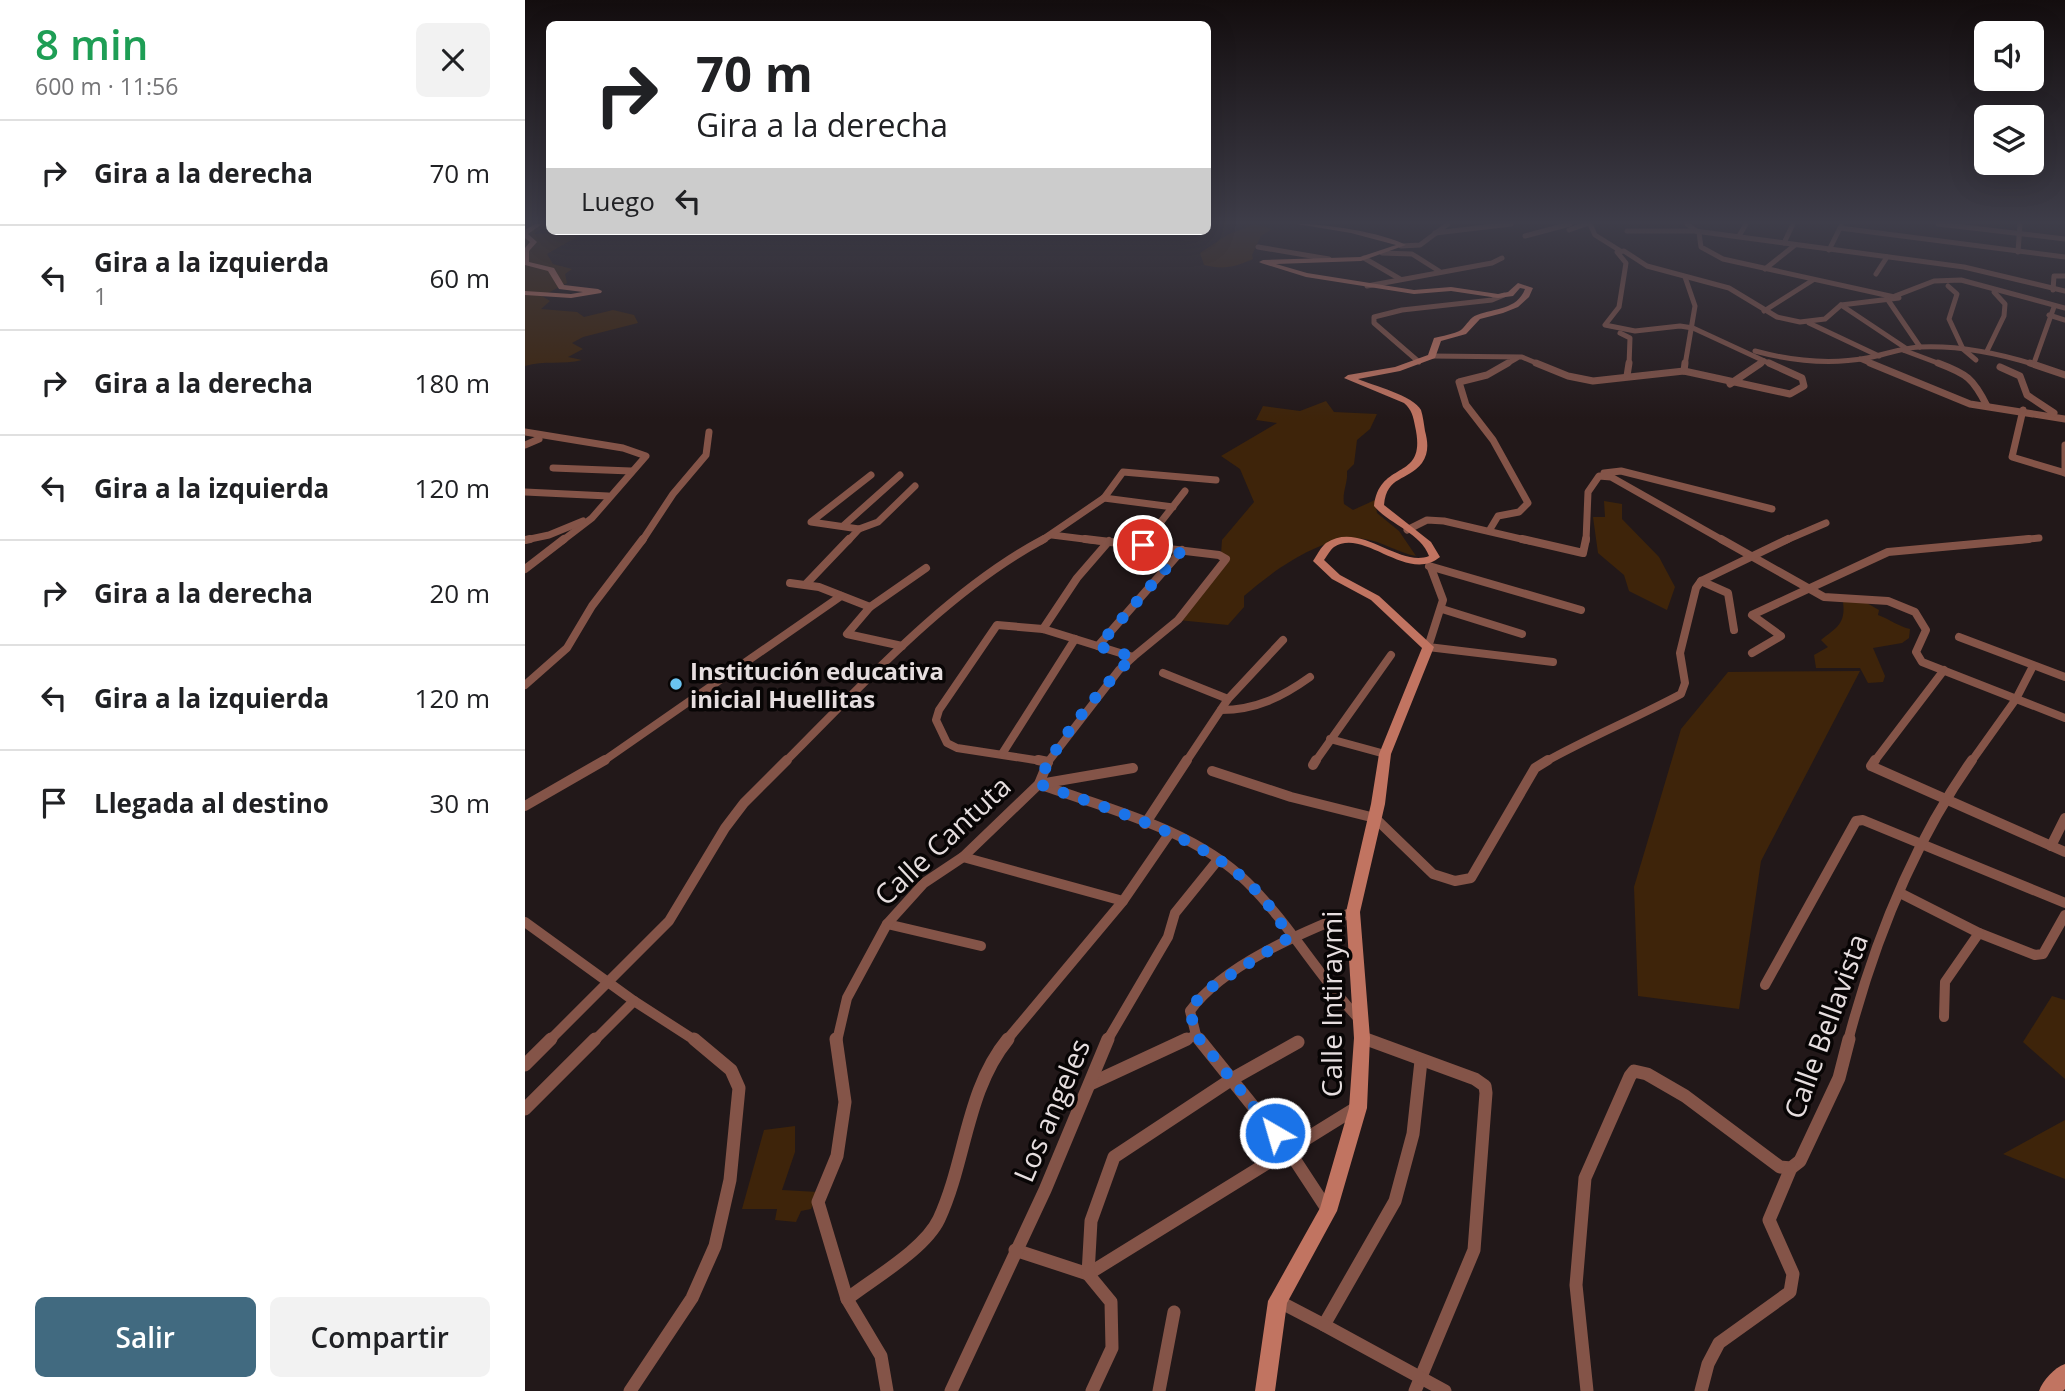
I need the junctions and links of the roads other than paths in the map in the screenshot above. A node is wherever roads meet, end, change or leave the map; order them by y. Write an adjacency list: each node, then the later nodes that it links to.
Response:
1 (583, 289): 16 (main road)
2 (1389, 289): 17 (main road)
3 (1513, 289): 17 (main road)
4 (1528, 289): 34 (main road)
5 (1622, 289): 27 (street)
6 (1689, 289): 28 (street)
7 (1726, 289): 23 (street)
8 (1798, 289): 23 (street)
9 (1859, 289): 18 (street)
10 (1917, 289): 18 (street)
11 (1951, 289): 32 (street)
12 (1990, 289): 21 (street); 33 (street)
13 (2049, 289): 14 (street)
14 (2053, 290): 15 (street)
15 (2065, 291)
16 (525, 293)
17 (1504, 295): 40 (street)
18 (1895, 296): 19 (street)
19 (1888, 300): 20 (street); 30 (street)
20 (1841, 305): 26 (street); 31 (street)
21 (2055, 307): 22 (street); 24 (street)
22 (2065, 308)
23 (1764, 310): 26 (street)
24 (2049, 315): 25 (street); 41 (street)
25 (2065, 320)
26 (1807, 323): 35 (street)
27 (1605, 325): 28 (street); 45 (street)
28 (1693, 328): 29 (street); 43 (street)
29 (1704, 333): 37 (street); 39 (street)
30 (1920, 347): 31 (street); 32 (street)
31 (1905, 349): 35 (street); 47 (street)
32 (1963, 349): 33 (street); 38 (street)
33 (1987, 351): 41 (street)
34 (1432, 356): 36 (street); 40 (main road)
35 (1879, 356): 37 (street)
36 (1522, 357): 45 (street); 74 (street)
37 (1859, 359): 47 (street)
38 (1976, 360)
39 (1764, 361): 46 (street); 46 (street)
40 (1419, 362): 73 (main road)
41 (2034, 363): 44 (street)
42 (2000, 367): 49 (street)
43 (1683, 371): 45 (street); 46 (street)
44 (2065, 375)
45 (1627, 376)
46 (1730, 384)
47 (1987, 405): 48 (street)
48 (2023, 410): 49 (street); 57 (street)
49 (2065, 419)
50 (525, 432): 52 (street)
51 (709, 432): 111 (street)
52 (539, 439): 53 (street); 56 (street)
53 (525, 445)
54 (2065, 445): 57 (street)
55 (553, 468): 56 (street)
56 (631, 471): 65 (street)
57 (2065, 473)
58 (871, 475): 71 (street)
59 (899, 475): 71 (street)
60 (1599, 476): 68 (street); 74 (street); 81 (street)
61 (1216, 480): 66 (street)
62 (915, 486): 72 (street)
63 (1185, 491): 67 (street)
64 (525, 492): 65 (street)
65 (608, 496): 69 (street)
66 (1104, 498): 67 (street); 75 (street)
67 (1173, 507): 79 (street)
68 (1772, 509)
69 (592, 518): 77 (street); 84 (street)
70 (1826, 523): 81 (street)
71 (843, 526): 72 (street)
72 (859, 529): 87 (street)
73 (1407, 530): 74 (street); 82 (main road)
74 (1489, 531)
75 (1052, 535): 78 (street); 99 (street)
76 (2039, 538): 88 (street)
77 (525, 540)
78 (1109, 541): 79 (street); 93 (street)
79 (1143, 545): 80 (street)
80 (1182, 550): 100 (street); 104 (street, Calle Cantuta)
81 (1752, 554): 85 (street); 88 (street)
82 (1428, 565): 91 (street); 92 (street); 101 (main road)
83 (926, 568): 90 (street)
84 (525, 569)
85 (1700, 581): 94 (street); 126 (street)
86 (790, 583): 87 (street)
87 (806, 584): 89 (street)
88 (1805, 589): 102 (street); 107 (street)
89 (841, 596): 90 (street); 125 (street)
90 (870, 607): 99 (street)
91 (1442, 610): 95 (street); 101 (street)
92 (1581, 610)
93 (1043, 629): 97 (street); 117 (street)
94 (1734, 631)
95 (1522, 634)
96 (1959, 637): 106 (street)
97 (1075, 639): 100 (street); 117 (street)
98 (1283, 640): 112 (street)
99 (902, 646): 145 (street)
100 (1098, 646): 104 (street)
101 (1427, 650): 105 (street); 118 (main road, Calle Intiraymi)
102 (1752, 653)
103 (1391, 654): 116 (street)
104 (1133, 657): 119 (street, Calle Cantuta)
105 (1553, 662)
106 (2033, 666): 110 (street); 113 (street, Calle Bellavista)
107 (1944, 670): 113 (street); 124 (street)
108 (1163, 673): 112 (street)
109 (1310, 677): 114 (street)
110 (2065, 677)
111 (525, 685)
112 (1229, 699): 114 (street)
113 (2016, 699): 115 (street); 124 (street, Calle Bellavista)
114 (1221, 710): 128 (street)
115 (2065, 718)
116 (1330, 739): 118 (street); 120 (street)
117 (1003, 754): 119 (street)
118 (1385, 754): 126 (main road, Calle Intiraymi)
119 (1048, 762): 123 (street, Calle Cantuta)
120 (1313, 765)
121 (1133, 768): 123 (street)
122 (1212, 771): 126 (street)
123 (1039, 784): 128 (street); 133 (street, Calle Cantuta)
124 (1945, 799): 130 (street, Calle Bellavista); 131 (street)
125 (525, 806)
126 (1375, 818): 138 (main road, Calle Intiraymi)
127 (2065, 818): 131 (street)
128 (1145, 824): 129 (street)
129 (1169, 834): 134 (street); 136 (street)
130 (1920, 845): 135 (street, Calle Bellavista); 137 (street); 146 (street)
131 (2051, 846): 132 (street)
132 (2065, 852)
133 (963, 857): 136 (street); 141 (street, Calle Cantuta)
134 (1217, 861): 143 (street); 156 (street, Los angeles)
135 (1902, 894): 142 (street); 160 (street, Calle Bellavista)
136 (1123, 901): 164 (street)
137 (2065, 904)
138 (1353, 912): 143 (street); 149 (main road, Calle Intiraymi)
139 (2065, 915): 142 (street)
140 (525, 922): 145 (street)
141 (887, 924): 144 (street); 164 (street, Calle Cantuta)
142 (1979, 933): 148 (street)
143 (1290, 937): 149 (street); 150 (street)
144 (981, 946)
145 (608, 981): 147 (street); 154 (street)
146 (1765, 985)
147 (634, 1001): 158 (street); 170 (street)
148 (1944, 1017)
149 (1359, 1019): 151 (main road, Calle Intiraymi)
150 (1196, 1035): 155 (street); 156 (street)
151 (1362, 1038): 153 (street); 157 (main road, Calle Intiraymi)
152 (1298, 1042): 155 (street)
153 (1421, 1061): 167 (street); 169 (street)
154 (525, 1065)
155 (1232, 1079): 159 (street); 163 (street)
156 (1090, 1084): 162 (street, Los angeles)
157 (1358, 1108): 159 (street); 161 (main road, Calle Intiraymi)
158 (525, 1109)
159 (1289, 1151): 161 (street); 163 (street)
160 (1791, 1168): 177 (street); 178 (street, Calle Bellavista)
161 (1328, 1211): 165 (main road, Calle Intiraymi)
162 (1015, 1250): 163 (street); 172 (street, Los angeles)
163 (1088, 1274): 173 (street)
164 (848, 1299): 171 (street, Calle Cantuta)
165 (1278, 1301): 167 (street); 175 (main road, Calle Intiraymi)
166 (1174, 1312): 174 (street)
167 (1324, 1325): 169 (street)
168 (2065, 1374): 179 (main road)
169 (1418, 1384): 176 (street)
170 (630, 1391)
171 (887, 1391)
172 (950, 1391)
173 (1092, 1391)
174 (1159, 1391)
175 (1265, 1391)
176 (1445, 1391)
177 (1587, 1391)
178 (1701, 1391)
179 (2049, 1391)

